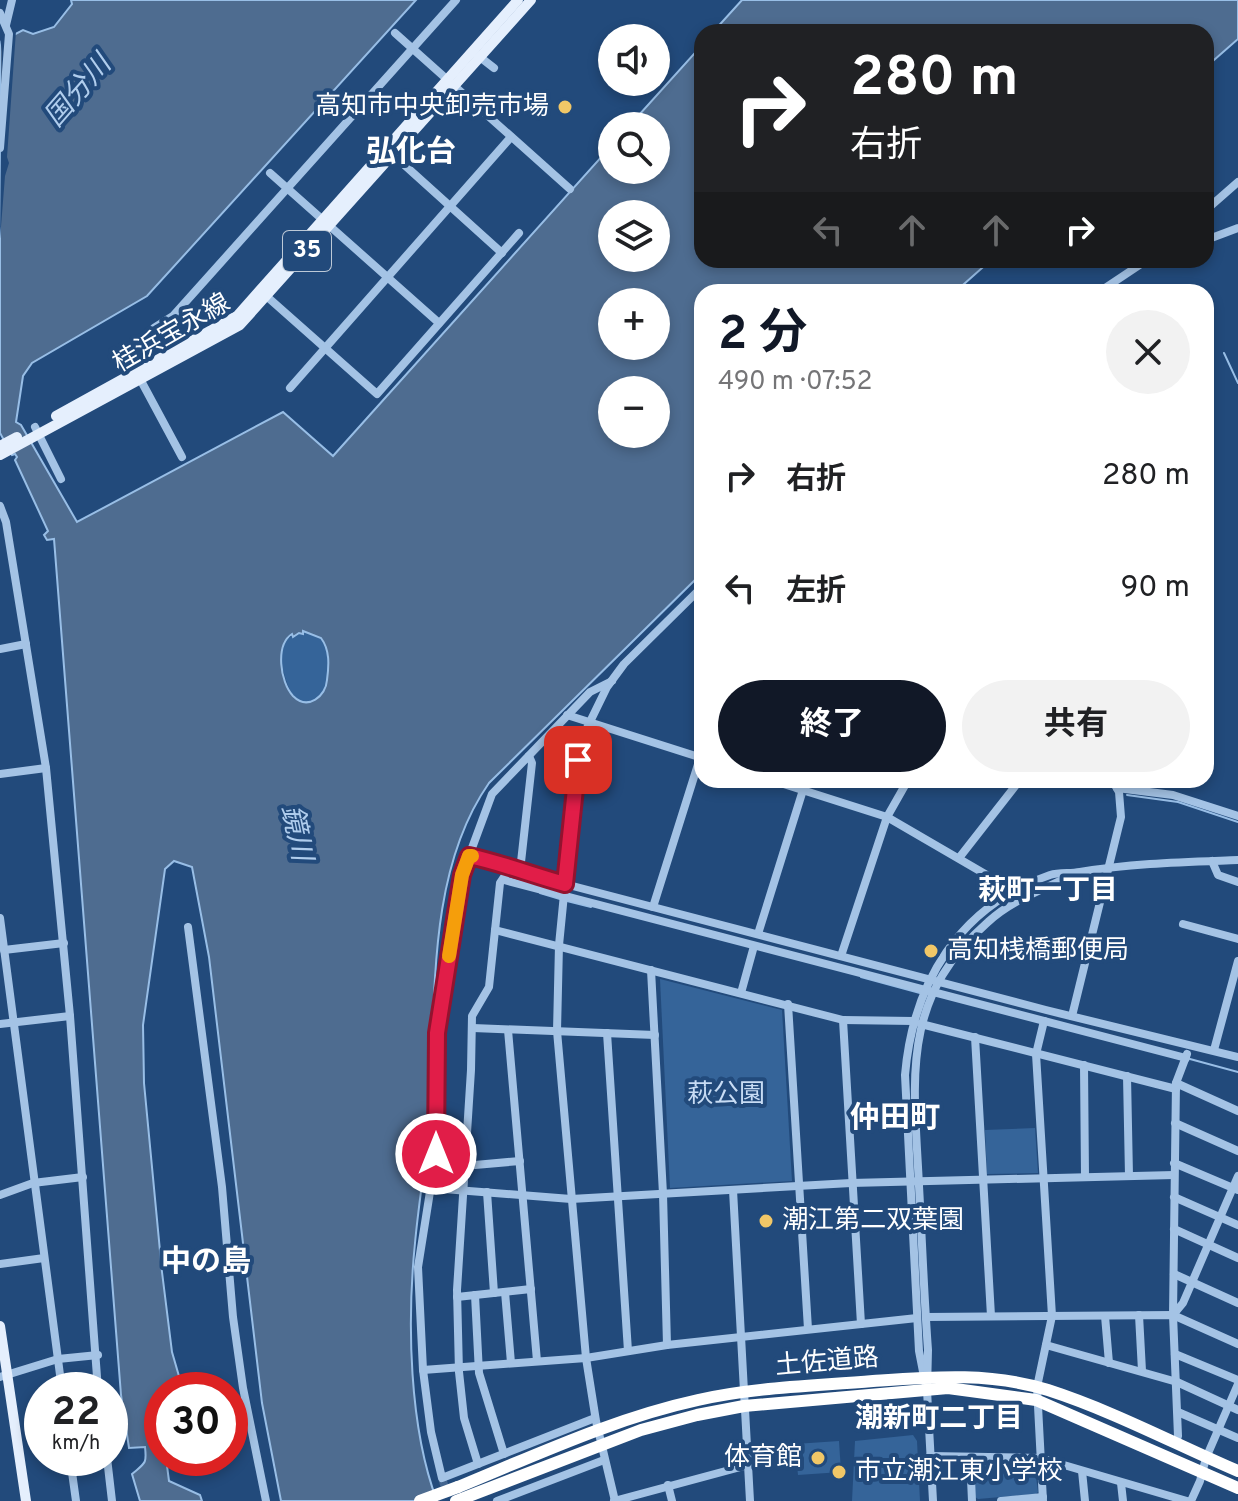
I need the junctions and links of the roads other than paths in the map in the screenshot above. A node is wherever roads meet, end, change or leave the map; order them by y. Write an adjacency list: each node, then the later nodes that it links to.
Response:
1 (12, 0): 6 (street)
2 (456, 0): 8 (street)
3 (518, 0): 9 (main road, 桂浜宝永線 / 35)
4 (531, 0): 9 (main road, 桂浜宝永線 / 35)
5 (0, 13): 6 (street)
6 (5, 28): 13 (street)
7 (395, 33): 8 (street)
8 (413, 48): 11 (street); 17 (street)
9 (476, 54): 10 (street); 11 (main road, 桂浜宝永線 / 35)
10 (494, 68)
11 (451, 83): 12 (street); 14 (main road, 桂浜宝永線 / 35)
12 (511, 137): 18 (street); 20 (street)
13 (0, 148)
14 (390, 152): 20 (street); 21 (main road, 桂浜宝永線 / 35)
15 (270, 173): 17 (street)
16 (1238, 182): 19 (street)
17 (287, 188): 21 (street); 32 (street)
18 (570, 189)
19 (1214, 203)
20 (449, 207): 25 (street); 27 (street)
21 (326, 223): 27 (street); 29 (main road, 桂浜宝永線 / 35)
22 (1238, 228): 24 (street)
23 (519, 233): 25 (street)
24 (1214, 237)
25 (502, 253): 30 (street)
26 (1137, 268): 28 (street)
27 (388, 277): 30 (street); 31 (street)
28 (1112, 284)
29 (264, 293): 31 (street); 32 (main road, 桂浜宝永線 / 35)
30 (439, 323): 31 (street)
31 (325, 348): 34 (street)
32 (169, 358): 33 (main road, 桂浜宝永線 / 35)
33 (138, 375): 35 (main road, 桂浜宝永線 / 35); 37 (street)
34 (290, 388)
35 (33, 432): 36 (main road, 桂浜宝永線 / 35); 38 (street)
36 (3, 449)
37 (182, 457)
38 (61, 479)
39 (0, 506): 40 (street)
40 (3, 522): 42 (street)
41 (694, 595): 44 (street)
42 (26, 644): 43 (street); 49 (street)
43 (0, 649)
44 (612, 681): 45 (street); 46 (street)
45 (567, 715): 46 (street); 47 (street)
46 (589, 723): 48 (street); 68 (street)
47 (529, 756): 60 (street); 65 (street)
48 (694, 756)
49 (46, 768): 50 (street); 78 (street)
50 (0, 774)
51 (694, 780): 71 (street)
52 (797, 788): 57 (street)
53 (903, 788): 59 (street)
54 (1014, 788): 61 (street)
55 (1115, 788): 64 (street)
56 (1135, 788): 58 (street)
57 (803, 790): 59 (street); 76 (street)
58 (1238, 816)
59 (887, 817): 61 (street); 82 (street)
60 (469, 856): 65 (street); 128 (street)
61 (959, 858): 69 (street)
62 (1238, 860): 63 (street)
63 (1212, 861): 64 (street); 67 (street)
64 (1111, 866): 69 (street); 91 (street)
65 (515, 867): 66 (street); 68 (street)
66 (504, 880): 70 (street); 75 (street)
67 (1238, 882)
68 (565, 884): 70 (street); 71 (street)
69 (1018, 894): 85 (street)
70 (564, 896): 79 (street); 80 (street)
71 (653, 907): 76 (street)
72 (0, 918): 81 (street)
73 (1183, 924): 77 (street)
74 (188, 927): 218 (street)
75 (495, 930): 79 (street); 97 (street)
76 (758, 934): 82 (street)
77 (1238, 939)
78 (64, 943): 81 (street); 90 (street)
79 (559, 945): 84 (street); 99 (street)
80 (754, 946): 86 (street); 88 (street)
81 (4, 950): 94 (street)
82 (841, 956): 85 (street)
83 (1238, 961): 87 (street)
84 (651, 970): 88 (street); 101 (street)
85 (934, 980): 86 (street); 91 (street)
86 (929, 991): 93 (street); 95 (street)
87 (1234, 992): 104 (street)
88 (741, 993): 89 (street)
89 (788, 1004): 92 (street); 127 (street)
90 (70, 1016): 94 (street); 120 (street)
91 (1072, 1016): 103 (street)
92 (843, 1020): 95 (street); 126 (street)
93 (1044, 1021): 105 (street); 107 (street)
94 (13, 1022): 96 (street); 125 (street)
95 (917, 1023): 102 (street); 124 (street)
96 (0, 1024)
97 (473, 1028): 98 (street); 130 (street)
98 (508, 1030): 99 (street); 114 (street)
99 (557, 1031): 100 (street); 138 (street)
100 (607, 1033): 101 (street); 136 (street)
101 (655, 1035): 133 (street)
102 (975, 1037): 105 (street); 123 (street)
103 (1190, 1046): 104 (street); 107 (street)
104 (1214, 1050): 106 (street)
105 (1036, 1054): 108 (street); 121 (street)
106 (1238, 1057)
107 (1186, 1058): 110 (street)
108 (1084, 1065): 109 (street); 122 (street)
109 (1127, 1076): 110 (street); 118 (street)
110 (1176, 1086): 111 (street); 112 (street)
111 (1238, 1111)
112 (1175, 1123): 113 (street); 115 (street)
113 (1238, 1151)
114 (520, 1161): 116 (street); 135 (street)
115 (1174, 1163): 117 (street); 129 (street)
116 (475, 1165)
117 (1174, 1175): 118 (street); 137 (street)
118 (1129, 1176): 122 (street)
119 (1238, 1176): 129 (street)
120 (83, 1177): 125 (street); 169 (street)
121 (1043, 1177): 122 (street); 123 (street); 157 (street)
122 (1085, 1177)
123 (982, 1178): 124 (street); 156 (street)
124 (914, 1181): 126 (street); 159 (street)
125 (33, 1183): 134 (street); 143 (street)
126 (851, 1183): 127 (street); 160 (street)
127 (798, 1186): 131 (street); 162 (street)
128 (431, 1188): 130 (street); 177 (street)
129 (1235, 1189): 139 (street)
130 (463, 1190): 132 (street); 152 (street)
131 (733, 1190): 133 (street); 163 (street)
132 (487, 1192): 135 (street); 150 (street)
133 (663, 1194): 136 (street); 165 (street)
134 (0, 1195)
135 (522, 1195): 138 (street); 148 (street)
136 (618, 1196): 138 (street); 167 (street)
137 (1174, 1197): 139 (street); 141 (street)
138 (571, 1199): 170 (street)
139 (1220, 1217): 140 (street); 142 (street)
140 (1238, 1225)
141 (1174, 1229): 142 (street); 146 (street)
142 (1208, 1244): 144 (street); 147 (street)
143 (44, 1258): 145 (street); 171 (street)
144 (1238, 1258)
145 (0, 1264)
146 (1174, 1274): 147 (street); 155 (street)
147 (1192, 1283): 153 (street); 155 (street)
148 (531, 1289): 149 (street); 172 (street)
149 (505, 1292): 150 (street); 173 (street)
150 (494, 1293): 151 (street)
151 (475, 1295): 152 (street); 176 (street)
152 (457, 1297): 175 (street)
153 (1238, 1303)
154 (1139, 1315): 155 (street); 158 (street); 178 (street)
155 (1173, 1315): 164 (street); 168 (street)
156 (991, 1316): 157 (street); 159 (street)
157 (1052, 1316): 158 (street); 166 (street)
158 (1105, 1316): 174 (street)
159 (921, 1317): 160 (street); 182 (street)
160 (861, 1324): 162 (street)
161 (0, 1326): 181 (main road)
162 (808, 1329): 163 (street)
163 (742, 1337): 165 (street); 185 (street)
164 (1238, 1344)
165 (667, 1345): 167 (street)
166 (1046, 1345): 174 (street); 186 (street)
167 (628, 1351): 170 (street)
168 (1175, 1354): 183 (street); 184 (street)
169 (98, 1355): 171 (street); 180 (street)
170 (586, 1358): 172 (street); 191 (street)
171 (58, 1359): 179 (street); 181 (street)
172 (537, 1361): 173 (street)
173 (511, 1363): 176 (street)
174 (1109, 1363): 178 (street)
175 (460, 1366): 176 (street); 177 (street); 202 (street)
176 (478, 1366): 196 (street)
177 (423, 1370): 202 (street)
178 (1142, 1371): 183 (street)
179 (60, 1372)
180 (98, 1372)
181 (4, 1376): 215 (main road)
182 (926, 1381): 185 (highway, 土佐道路); 186 (highway, 土佐道路); 187 (highway, 土佐道路); 197 (street)
183 (1177, 1382): 188 (street); 190 (street)
184 (1238, 1382): 188 (street)
185 (744, 1392): 187 (street); 191 (highway, 土佐道路)
186 (1036, 1394): 194 (highway, 土佐道路); 199 (street); 206 (highway, 土佐道路)
187 (744, 1406): 195 (highway, 土佐道路); 203 (street)
188 (1228, 1406): 189 (street); 192 (street)
189 (1238, 1410)
190 (1178, 1412): 192 (street); 194 (street)
191 (596, 1425): 195 (street); 196 (street); 212 (highway, 土佐道路)
192 (1218, 1429): 193 (street); 200 (street)
193 (1238, 1438)
194 (1176, 1442): 200 (highway, 土佐道路)
195 (601, 1445): 201 (street); 212 (highway, 土佐道路)
196 (504, 1454): 202 (street)
197 (930, 1456): 198 (street); 224 (street)
198 (970, 1457): 199 (street); 225 (street)
199 (1040, 1458): 204 (street); 214 (street)
200 (1206, 1458): 205 (highway, 土佐道路); 206 (street)
201 (604, 1460): 213 (street); 221 (street)
202 (478, 1464)
203 (748, 1465): 210 (street); 223 (street)
204 (1082, 1471): 209 (street); 228 (street)
205 (1238, 1471)
206 (1202, 1472): 211 (highway, 土佐道路); 230 (street)
207 (73, 1476): 216 (street)
208 (109, 1476): 217 (street)
209 (1121, 1483): 229 (street); 230 (street)
210 (668, 1485): 221 (street); 222 (street)
211 (1238, 1488)
212 (458, 1496): 219 (highway, 土佐道路, bridge)
213 (512, 1498): 220 (street)
214 (1043, 1499): 227 (street)
215 (26, 1501)
216 (76, 1501)
217 (112, 1501)
218 (266, 1501)
219 (420, 1501)
220 (497, 1501)
221 (615, 1501)
222 (672, 1501)
223 (750, 1501)
224 (933, 1501)
225 (972, 1501)
226 (1001, 1501): 227 (street)
227 (1008, 1501)
228 (1085, 1501)
229 (1123, 1501)
230 (1189, 1501)

